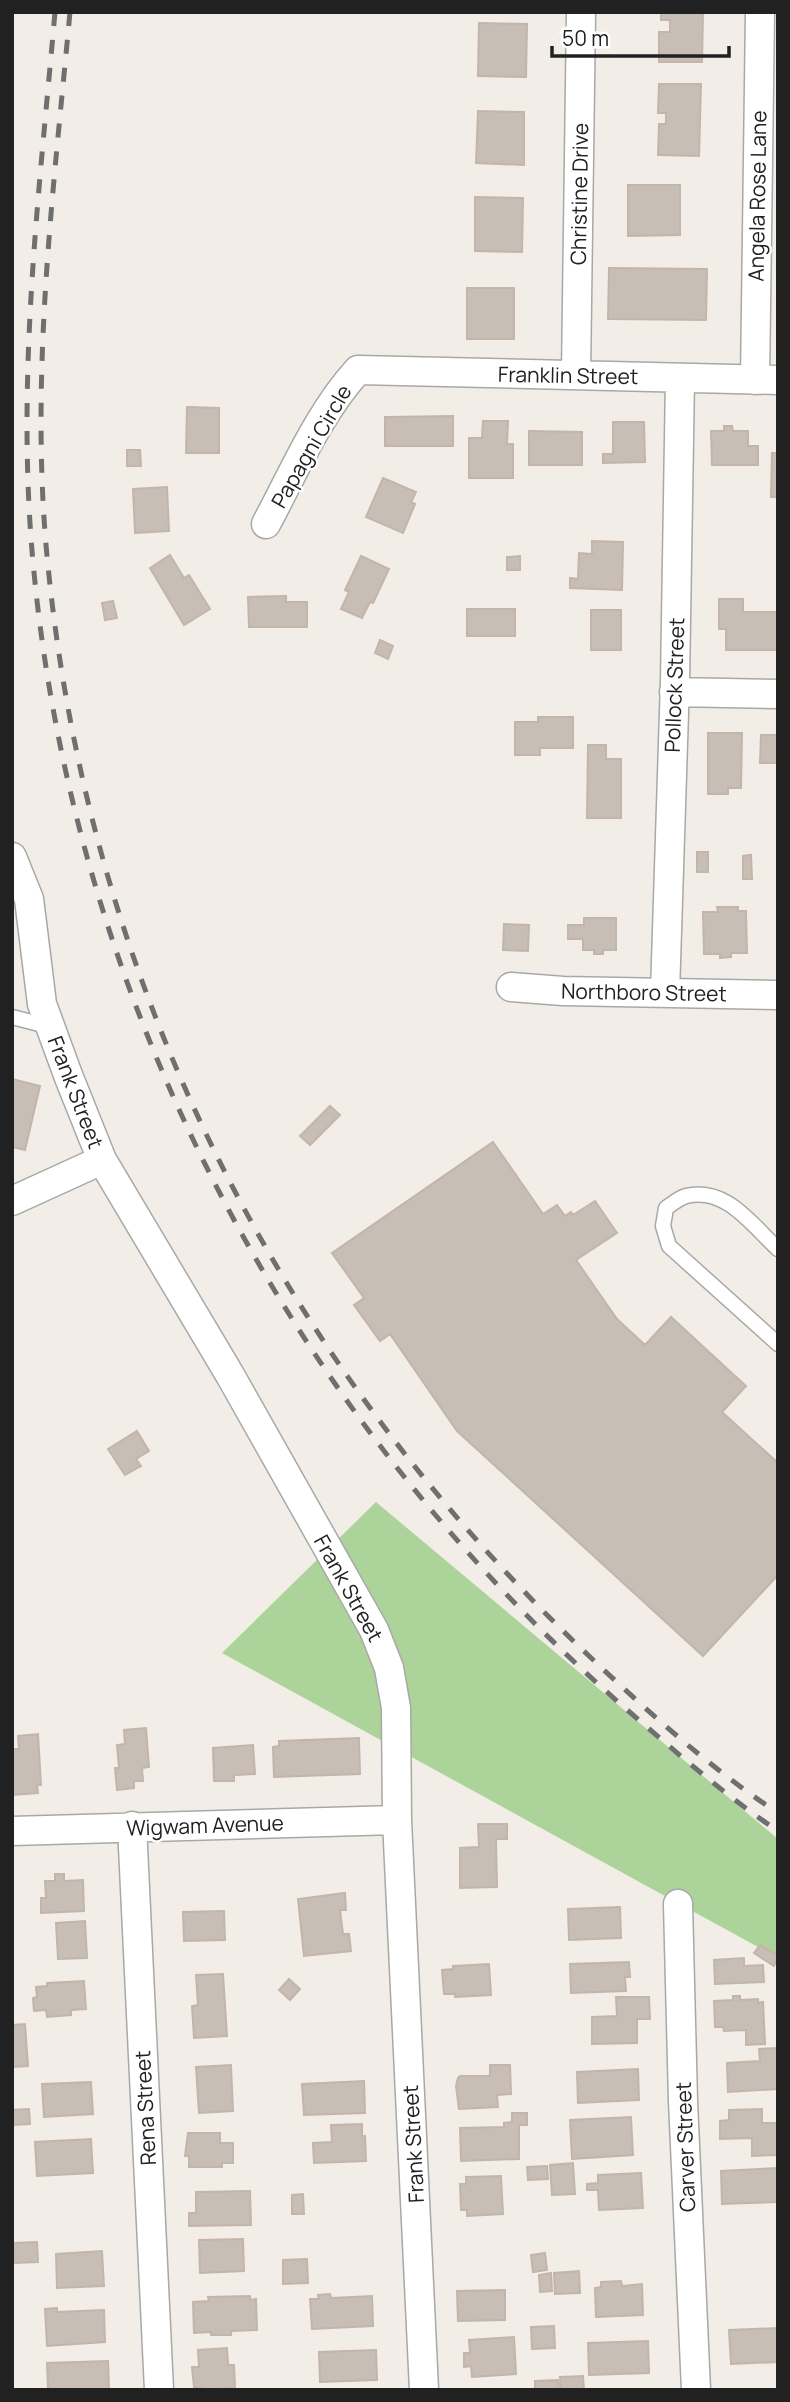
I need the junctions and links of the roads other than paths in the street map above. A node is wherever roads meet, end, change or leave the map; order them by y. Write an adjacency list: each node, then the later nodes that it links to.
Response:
1 (580, 12): 4 (street, Christine Drive)
2 (760, 12): 6 (street, Angela Rose Lane)
3 (358, 370): 4 (street, Franklin Street); 7 (street, Papagni Circle)
4 (576, 376): 5 (street, Franklin Street)
5 (680, 378): 6 (street, Franklin Street); 8 (street, Pollock Street)
6 (766, 380)
7 (266, 524)
8 (674, 692): 9 (street); 12 (street, Pollock Street)
9 (778, 694)
10 (12, 857): 15 (street, Frank Street)
11 (511, 987): 12 (street, Northboro Street)
12 (665, 992): 13 (street, Northboro Street)
13 (778, 995)
14 (12, 1017): 15 (lane)
15 (51, 1027): 16 (street, Frank Street)
16 (102, 1160): 17 (street); 20 (street, Frank Street)
17 (12, 1201)
18 (778, 1249): 19 (lane)
19 (778, 1344)
20 (397, 1820): 21 (street, Wigwam Avenue); 25 (street, Frank Street)
21 (132, 1826): 22 (street, Wigwam Avenue); 24 (street, Rena Street)
22 (12, 1831)
23 (678, 1904): 26 (street, Carver Street)
24 (159, 2390)
25 (424, 2390)
26 (696, 2390)

